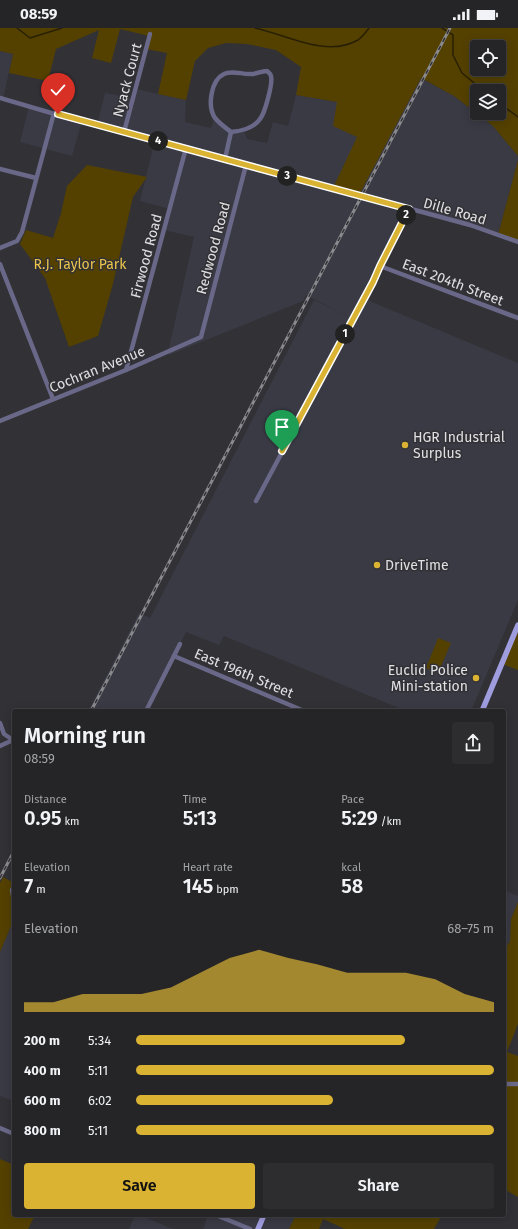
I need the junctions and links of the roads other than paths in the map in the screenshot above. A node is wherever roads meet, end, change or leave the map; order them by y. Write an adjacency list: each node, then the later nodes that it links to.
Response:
1 (150, 34): 4 (street, Nyack Court)
2 (0, 98): 3 (street, Dille Road)
3 (54, 113): 4 (street, Dille Road); 10 (street)
4 (124, 132): 6 (street, Dille Road)
5 (231, 132): 5 (street); 7 (street)
6 (186, 148): 7 (street, Dille Road); 18 (street, Firwood Road)
7 (225, 159): 8 (street, Dille Road)
8 (246, 165): 11 (street, Dille Road); 17 (street, Redwood Road)
9 (0, 169): 10 (street)
10 (36, 178): 13 (street)
11 (409, 209): 12 (street, Dille Road); 15 (street)
12 (518, 242)
13 (0, 248)
14 (0, 264): 19 (street)
15 (380, 266): 16 (street, East 204th Street); 21 (street)
16 (518, 318)
17 (201, 337): 18 (street, Cochran Avenue)
18 (126, 370): 19 (street, Cochran Avenue)
19 (53, 399): 20 (street, Cochran Avenue)
20 (0, 420)
21 (256, 501)
22 (518, 625): 27 (main road)
23 (180, 644): 24 (street)
24 (174, 656): 25 (street); 26 (street, East 196th Street)
25 (147, 709)
26 (299, 709)
27 (483, 709)
28 (0, 723): 29 (street)
29 (12, 739)
30 (12, 740): 31 (street)
31 (0, 746)
32 (506, 1084): 33 (street)
33 (518, 1084)
34 (0, 1128): 35 (street)
35 (12, 1133)
36 (221, 1217): 38 (street)
37 (263, 1217): 39 (main road)
38 (250, 1229)
39 (258, 1229)

